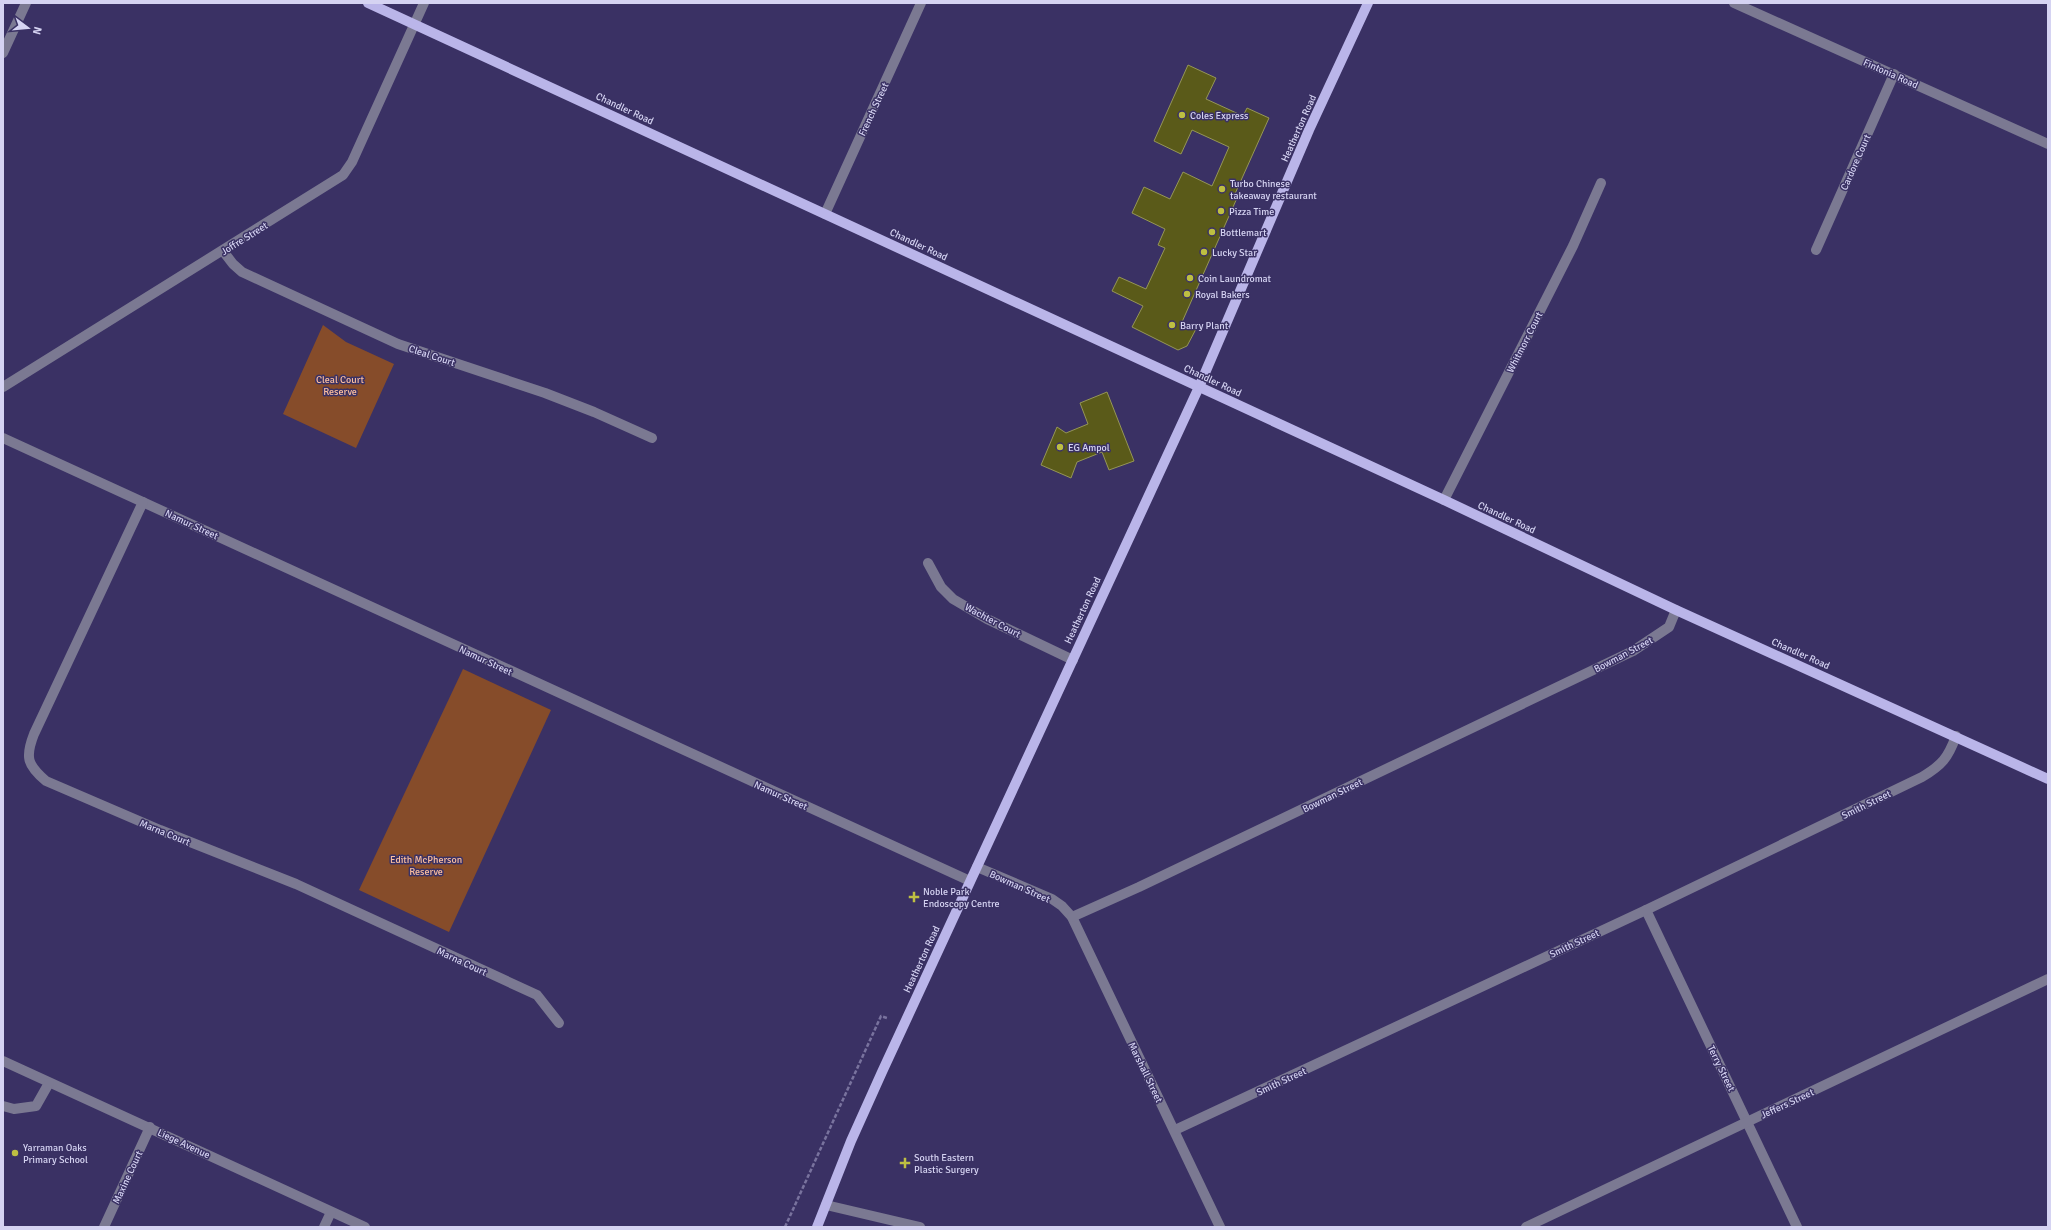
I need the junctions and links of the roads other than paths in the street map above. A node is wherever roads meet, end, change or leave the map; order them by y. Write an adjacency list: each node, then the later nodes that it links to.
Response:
1 (26, 3): 8 (street)
2 (368, 3): 7 (main road, Chandler Road)
3 (424, 3): 7 (street, Joffre Street)
4 (921, 3): 12 (street, French Street)
5 (1368, 3): 15 (main road, Heatherton Road)
6 (1734, 3): 9 (street, Fintonia Road)
7 (414, 24): 12 (main road, Chandler Road); 14 (street, Joffre Street)
8 (3, 53)
9 (1894, 74): 10 (street, Fintonia Road); 13 (street, Cardore Court)
10 (2048, 144)
11 (1601, 183): 19 (street, Whitmorr Court)
12 (825, 214): 15 (main road, Chandler Road)
13 (1816, 250)
14 (223, 251): 16 (street, Joffre Street); 18 (street, Cleal Court)
15 (1199, 386): 19 (main road, Chandler Road); 23 (main road, Heatherton Road)
16 (3, 387)
17 (3, 438): 20 (street, Namur Street)
18 (652, 438)
19 (1444, 500): 22 (main road, Chandler Road)
20 (143, 502): 27 (street, Namur Street); 31 (street, Marna Court)
21 (928, 563): 23 (street, Wachter Court)
22 (1676, 610): 24 (main road, Chandler Road); 29 (street, Bowman Street)
23 (1073, 660): 26 (main road, Heatherton Road)
24 (1956, 736): 25 (main road, Chandler Road); 28 (street, Smith Street)
25 (2048, 779)
26 (977, 867): 27 (main road, Heatherton Road); 29 (street, Bowman Street)
27 (970, 881): 38 (main road, Heatherton Road)
28 (1646, 910): 35 (street, Terry Street); 37 (street, Smith Street)
29 (1072, 917): 37 (street, Marshall Street)
30 (2048, 979): 35 (street, Jeffers Street)
31 (559, 1023)
32 (3, 1061): 33 (street, Liege Avenue)
33 (49, 1083): 34 (street); 36 (street, Liege Avenue)
34 (3, 1106)
35 (1747, 1122): 46 (street, Jeffers Street); 47 (street, Terry Street)
36 (150, 1127): 39 (street, Liege Avenue); 40 (street, Maxine Court)
37 (1175, 1130): 45 (street, Marshall Street)
38 (826, 1205): 43 (main road, Heatherton Road); 44 (street)
39 (331, 1212): 41 (street); 42 (street, Liege Avenue)
40 (104, 1227)
41 (324, 1227)
42 (365, 1227)
43 (817, 1227)
44 (920, 1227)
45 (1220, 1227)
46 (1526, 1227)
47 (1797, 1227)

